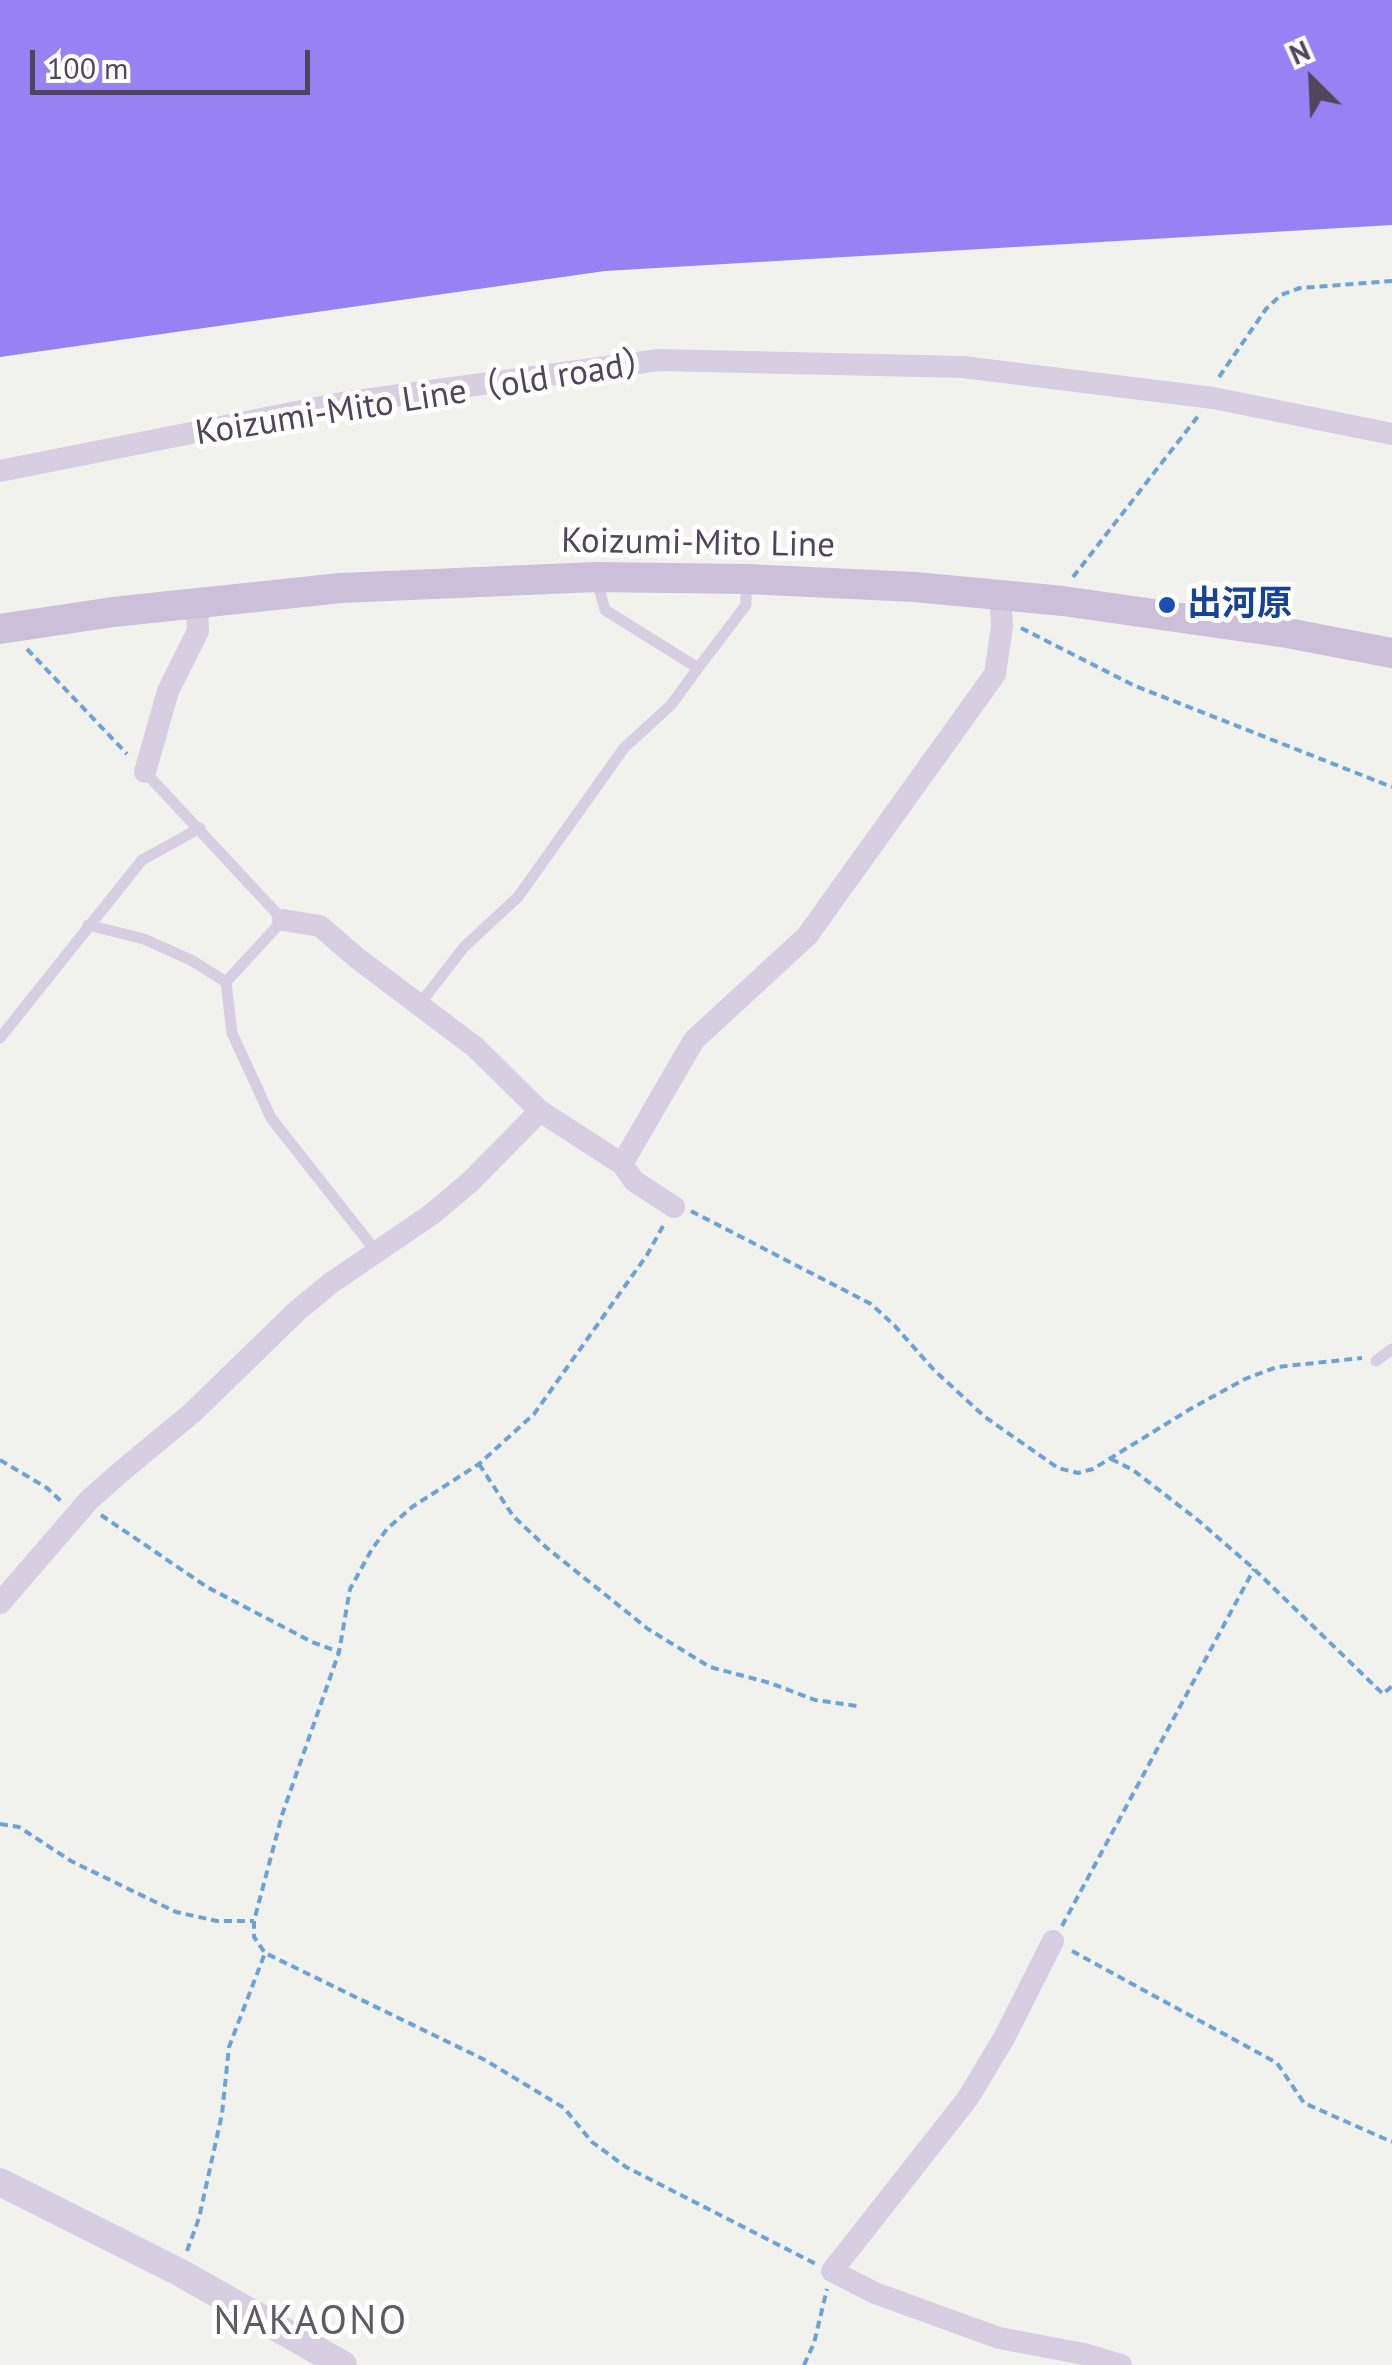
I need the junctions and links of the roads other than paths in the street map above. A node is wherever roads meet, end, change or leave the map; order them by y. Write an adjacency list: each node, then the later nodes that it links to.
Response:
1 (1392, 434): 2 (street, Koizumi-Mito Line（old road）)
2 (0, 471)
3 (596, 577): 4 (main road, Koizumi-Mito Line); 6 (main road, Koizumi-Mito Line); 9 (lane)
4 (746, 579): 5 (main road, Koizumi-Mito Line); 9 (lane)
5 (1000, 594): 8 (main road, Koizumi-Mito Line); 18 (street)
6 (197, 602): 7 (main road, Koizumi-Mito Line); 10 (street)
7 (6, 628)
8 (1392, 653)
9 (698, 668): 15 (lane)
10 (145, 772): 11 (lane)
11 (200, 828): 12 (lane); 13 (lane)
12 (284, 920): 14 (lane); 15 (street)
13 (88, 925): 14 (lane); 16 (lane)
14 (226, 982): 20 (lane)
15 (419, 1005): 17 (street)
16 (0, 1038)
17 (540, 1110): 18 (street); 20 (street)
18 (622, 1164): 19 (street)
19 (674, 1207)
20 (375, 1250): 23 (street)
21 (1392, 1348): 22 (lane)
22 (1376, 1361)
23 (0, 1603)
24 (1053, 1941): 27 (street)
25 (0, 2182): 26 (street)
26 (344, 2365)
27 (1121, 2365)

